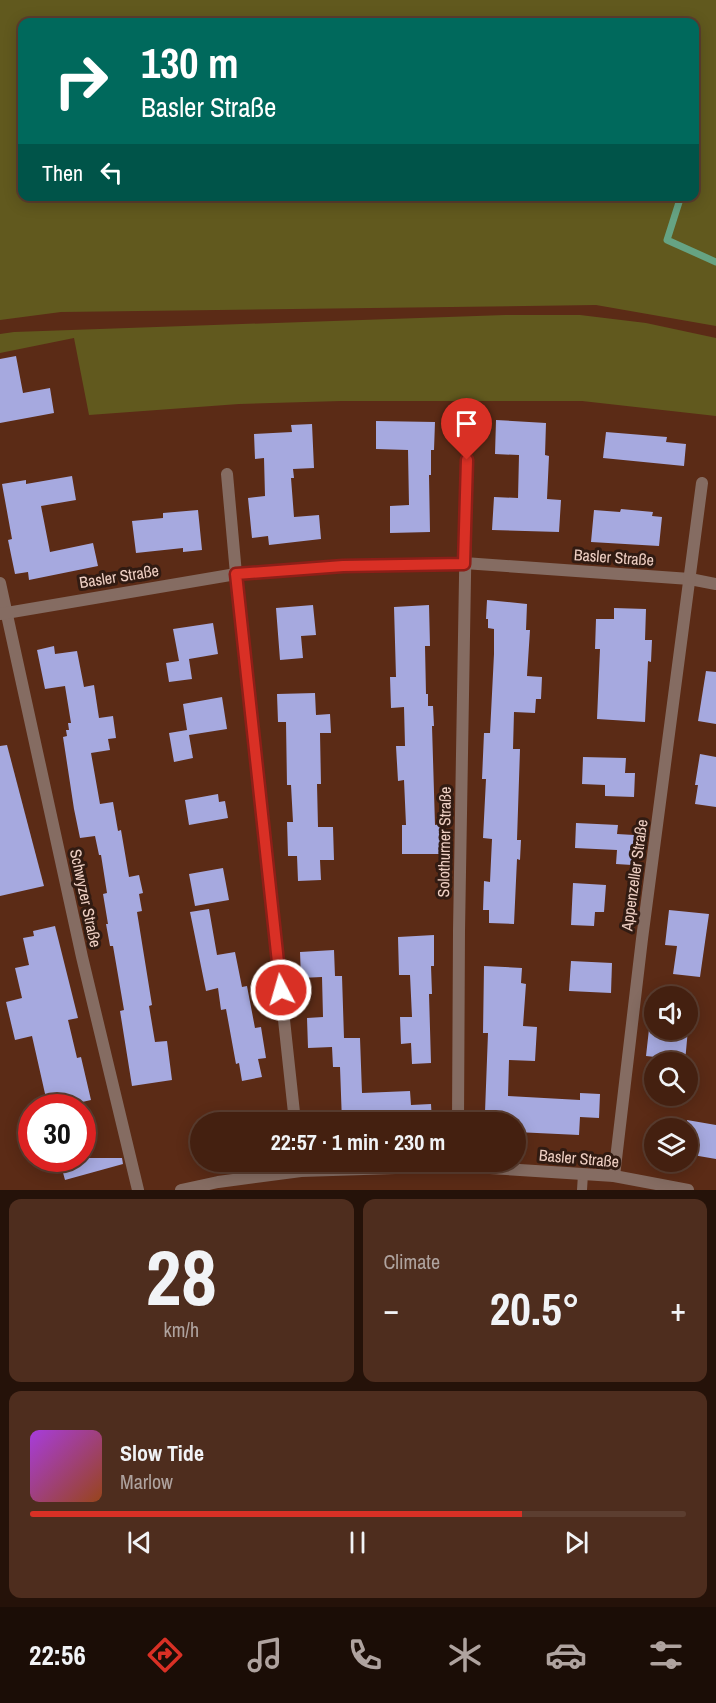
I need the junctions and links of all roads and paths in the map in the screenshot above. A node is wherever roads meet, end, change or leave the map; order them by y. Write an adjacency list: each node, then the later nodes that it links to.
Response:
1 (467, 460): 4 (street)
2 (227, 474): 5 (street)
3 (702, 483): 6 (street)
4 (464, 564): 5 (street, Basler Straße); 6 (street, Basler Straße); 11 (street, Solothurner Straße)
5 (236, 574): 9 (street, Basler Straße); 10 (street)
6 (690, 579): 8 (street, Basler Straße); 15 (street, Appenzeller Straße)
7 (0, 583): 9 (street)
8 (716, 584)
9 (3, 612): 16 (street, Schwyzer Straße)
10 (295, 1112)
11 (458, 1112)
12 (526, 1169): 14 (street, Basler Straße)
13 (269, 1172): 17 (street, Basler Straße)
14 (583, 1174): 15 (street, Basler Straße); 18 (lane)
15 (614, 1176): 19 (street, Basler Straße)
16 (138, 1190)
17 (181, 1190)
18 (582, 1190)
19 (688, 1190)

